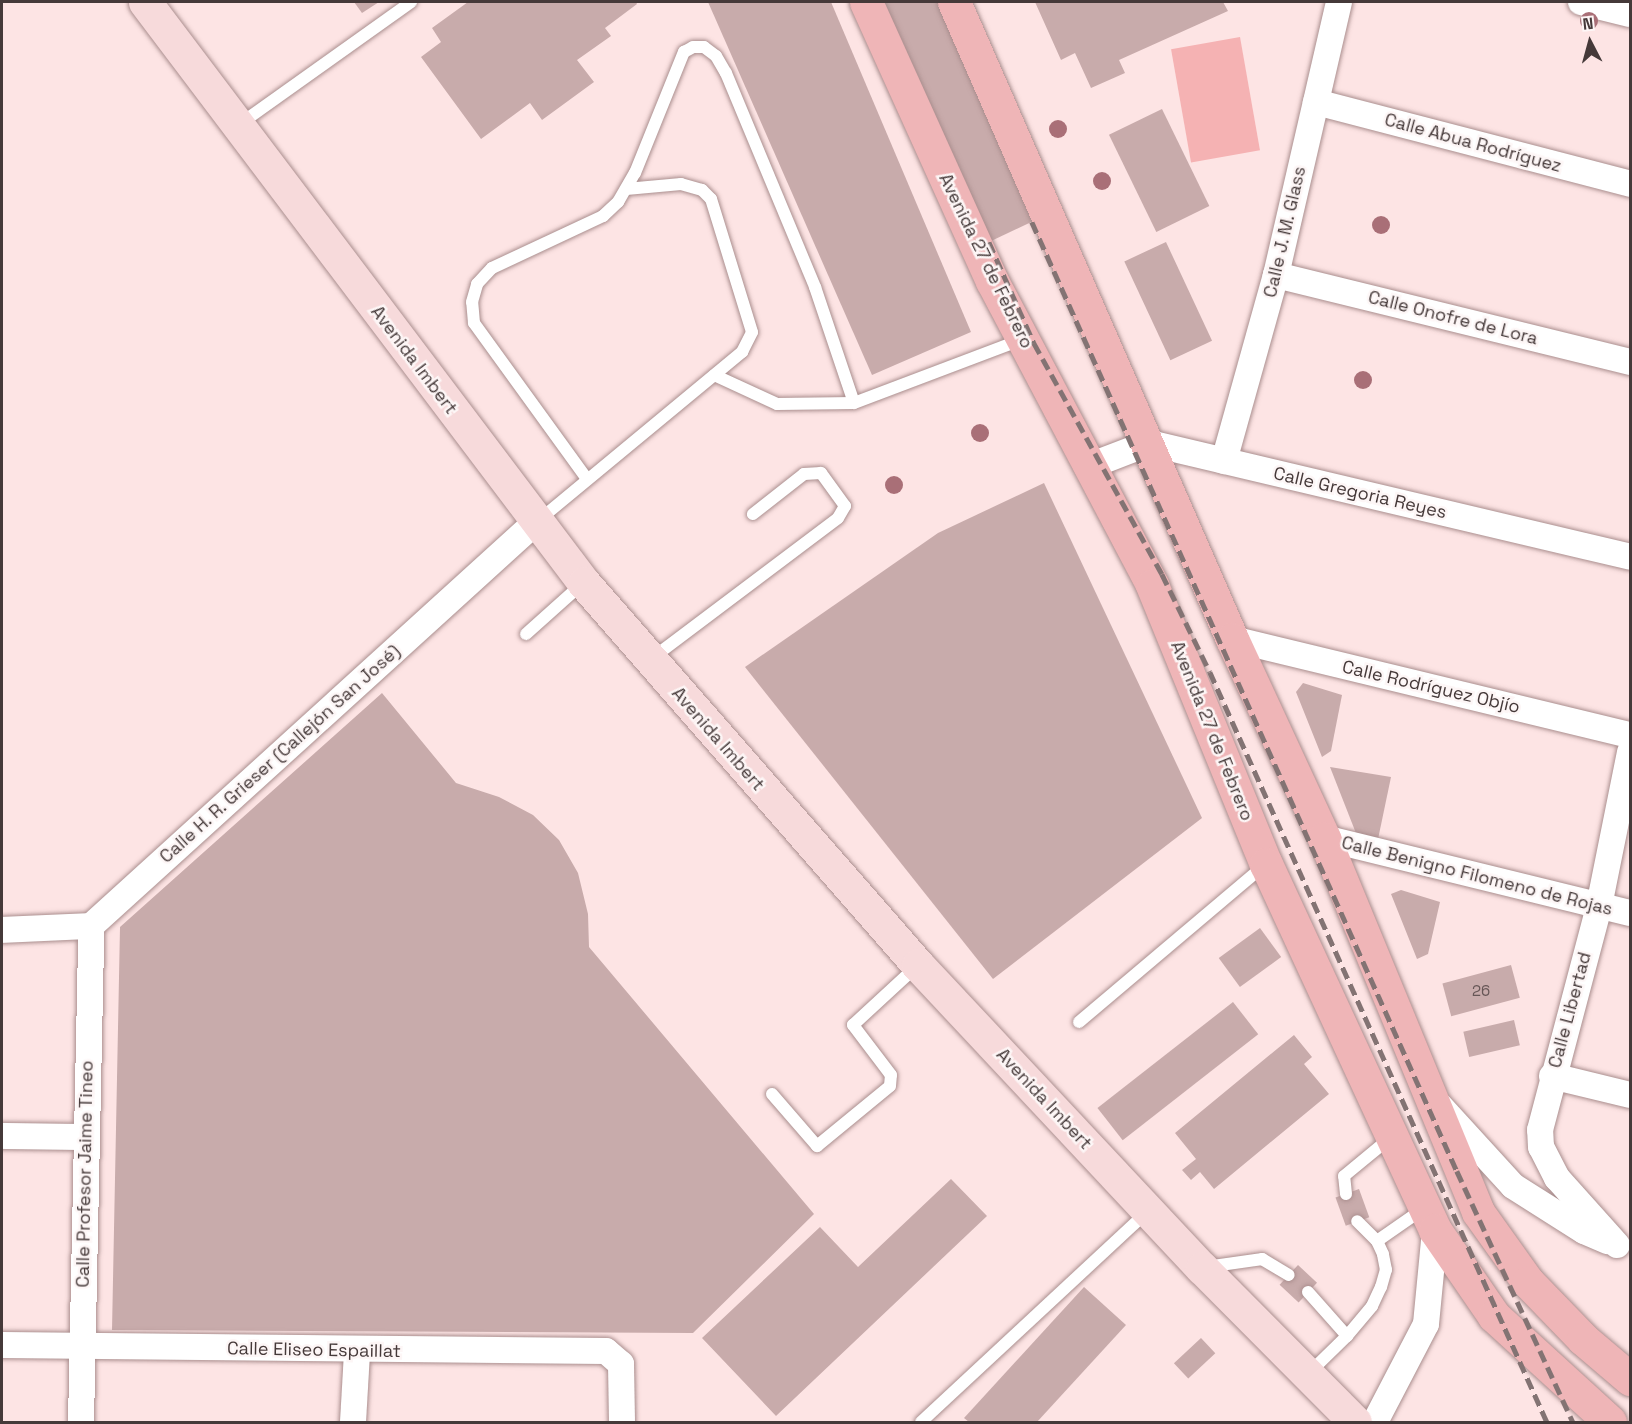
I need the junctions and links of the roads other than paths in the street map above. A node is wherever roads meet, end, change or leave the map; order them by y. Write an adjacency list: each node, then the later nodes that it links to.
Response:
1 (145, 2): 9 (main road, Avenida Imbert)
2 (411, 2): 9 (lane)
3 (866, 2): 13 (main road, Avenida 27 de Febrero)
4 (954, 2): 17 (main road)
5 (1339, 2): 8 (street, Calle J. M. Glass)
6 (1581, 2): 7 (street)
7 (1630, 14)
8 (1316, 102): 10 (street, Calle Abua Rodríguez); 12 (street, Calle J. M. Glass)
9 (237, 127): 22 (main road, Avenida Imbert)
10 (1630, 184)
11 (626, 189): 15 (lane); 16 (lane); 20 (lane)
12 (1276, 275): 14 (street, Calle Onofre de Lora); 18 (street, Calle J. M. Glass)
13 (1023, 339): 16 (lane); 19 (main road, Avenida 27 de Febrero)
14 (1630, 362)
15 (714, 375): 16 (lane); 20 (lane)
16 (854, 403)
17 (1149, 443): 18 (street, Calle Gregoria Reyes); 19 (street); 26 (main road)
18 (1224, 461): 23 (street, Calle Gregoria Reyes)
19 (1092, 465): 31 (main road, Avenida 27 de Febrero)
20 (587, 479): 22 (lane)
21 (753, 514): 27 (lane)
22 (536, 522): 24 (main road, Avenida Imbert); 34 (street, Calle H. R. Grieser (Callejón San José))
23 (1630, 557)
24 (584, 583): 25 (lane); 27 (main road, Avenida Imbert)
25 (526, 634)
26 (1232, 639): 28 (street, Calle Rodríguez Objío); 30 (main road)
27 (650, 660): 36 (main road, Avenida Imbert)
28 (1630, 735)
29 (1630, 752): 32 (street, Calle Libertad)
30 (1324, 838): 32 (street, Calle Benigno Filomeno de Rojas); 41 (main road)
31 (1266, 864): 37 (lane); 44 (main road, Avenida 27 de Febrero)
32 (1599, 906): 33 (street, Calle Benigno Filomeno de Rojas); 38 (street, Calle Libertad)
33 (1630, 913)
34 (91, 926): 35 (street); 43 (street, Calle Profesor Jaime Tineo)
35 (2, 930)
36 (918, 965): 39 (lane); 46 (main road, Avenida Imbert)
37 (1079, 1022)
38 (1552, 1076): 40 (street); 50 (street, Calle Libertad)
39 (772, 1094)
40 (1630, 1095)
41 (1435, 1100): 50 (street); 59 (main road)
42 (2, 1136): 43 (street)
43 (86, 1137): 56 (street, Calle Profesor Jaime Tineo)
44 (1391, 1137): 45 (lane); 47 (main road, Avenida 27 de Febrero)
45 (1347, 1194)
46 (1149, 1210): 51 (main road, Avenida Imbert); 63 (lane)
47 (1430, 1219): 49 (lane); 65 (street); 66 (main road, Avenida 27 de Febrero)
48 (1357, 1221): 49 (lane)
49 (1377, 1241): 54 (lane)
50 (1624, 1248)
51 (1202, 1268): 52 (lane); 58 (main road, Avenida Imbert)
52 (1289, 1275)
53 (1308, 1292): 54 (lane)
54 (1347, 1336): 58 (lane)
55 (2, 1345): 56 (street, Calle Eliseo Espaillat)
56 (82, 1346): 57 (street, Calle Eliseo Espaillat); 60 (street, Calle Profesor Jaime Tineo)
57 (357, 1352): 61 (street); 62 (street, Calle Eliseo Espaillat)
58 (1307, 1375): 64 (main road, Avenida Imbert)
59 (1630, 1379)
60 (81, 1422)
61 (353, 1422)
62 (622, 1422)
63 (921, 1422)
64 (1355, 1422)
65 (1375, 1422)
66 (1610, 1422)

